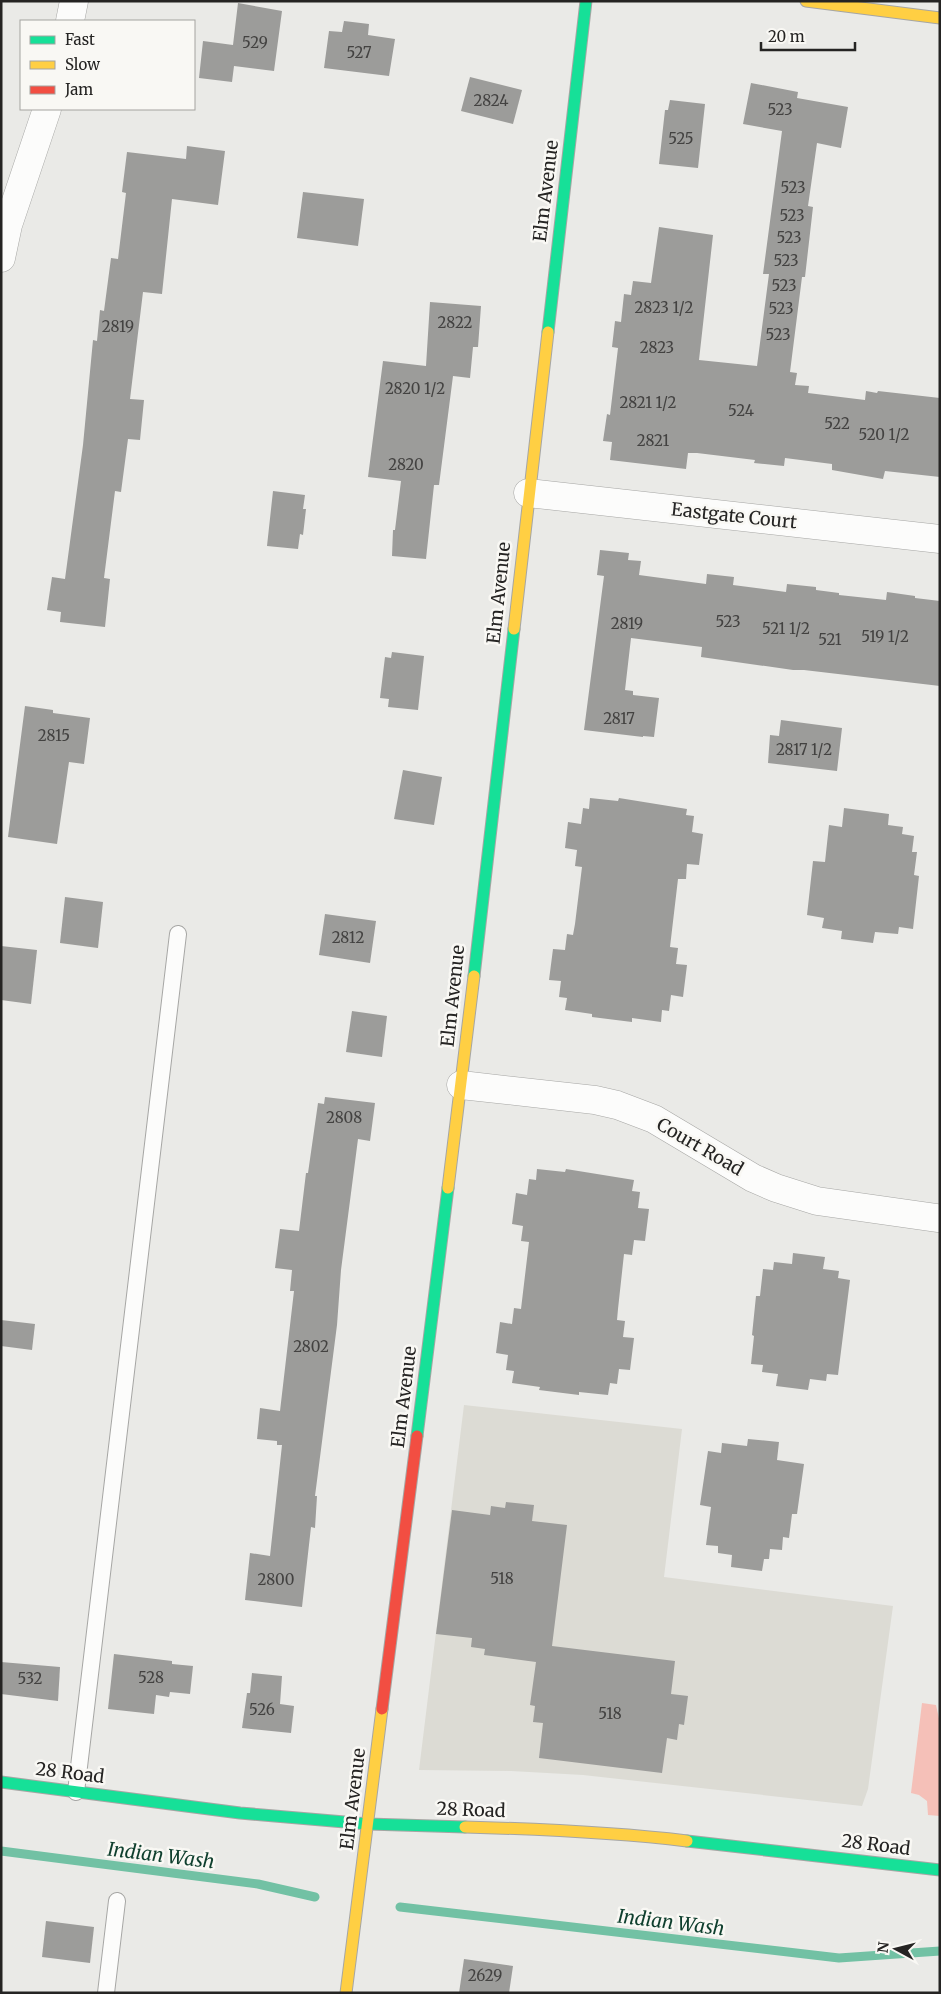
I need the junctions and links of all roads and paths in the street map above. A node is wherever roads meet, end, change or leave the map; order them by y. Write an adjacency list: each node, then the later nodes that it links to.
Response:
1 (74, 1): 5 (street)
2 (586, 1): 8 (street, Elm Avenue)
3 (806, 1): 4 (street)
4 (940, 18)
5 (70, 20)
6 (47, 110): 7 (street)
7 (1, 258)
8 (528, 493): 9 (street, Eastgate Court); 11 (street, Elm Avenue)
9 (940, 539)
10 (178, 934): 14 (lane)
11 (461, 1085): 12 (street, Court Road); 15 (street, Elm Avenue)
12 (937, 1218)
13 (1, 1782): 14 (street, 28 Road)
14 (76, 1792): 15 (street, 28 Road)
15 (368, 1824): 16 (street, 28 Road); 19 (street, Elm Avenue)
16 (940, 1870)
17 (117, 1901): 18 (lane)
18 (106, 1993)
19 (346, 1993)

